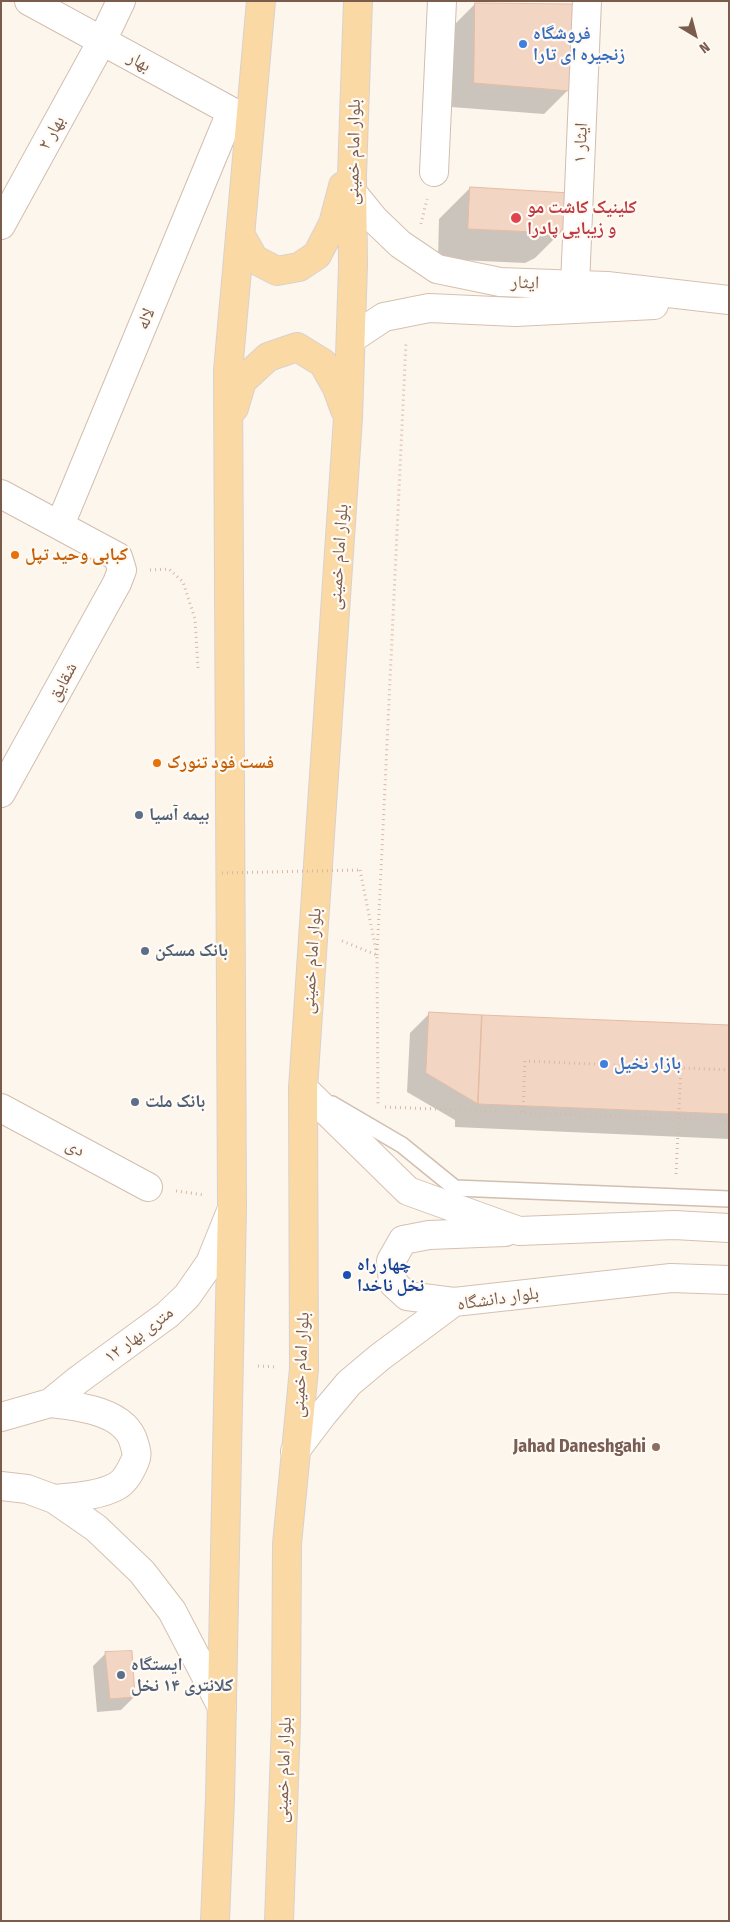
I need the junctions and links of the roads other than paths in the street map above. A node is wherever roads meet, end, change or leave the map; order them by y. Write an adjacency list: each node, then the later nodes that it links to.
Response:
1 (29, 1): 7 (street, بهار)
2 (121, 1): 7 (street, بهار ۲)
3 (260, 1): 8 (main road)
4 (358, 1): 9 (main road, بلوار امام خمینی)
5 (442, 1): 10 (street)
6 (588, 1): 14 (street, ایثار ۱)
7 (102, 41): 8 (street, بهار); 12 (street, بهار ۲)
8 (240, 117): 13 (main road); 20 (street, لاله)
9 (353, 146): 11 (main road, بلوار امام خمینی); 13 (main road)
10 (434, 172)
11 (352, 192): 14 (street, ایثار); 16 (main road, بلوار امام خمینی)
12 (1, 225)
13 (240, 234): 18 (main road)
14 (575, 285): 15 (street, ایثار)
15 (729, 301): 16 (street, ایثار)
16 (351, 339): 17 (main road, بلوار امام خمینی)
17 (348, 418): 18 (main road); 22 (main road, بلوار امام خمینی)
18 (229, 427): 26 (main road)
19 (1, 494): 20 (street)
20 (60, 525): 21 (street, شقایق)
21 (1, 793)
22 (304, 1088): 25 (lane); 28 (street); 33 (main road, بلوار امام خمینی)
23 (1, 1108): 24 (street, دی)
24 (148, 1187)
25 (729, 1199)
26 (232, 1203): 31 (street, ۱۲ متری بهار); 36 (main road)
27 (729, 1228): 28 (street)
28 (519, 1231): 30 (street)
29 (729, 1280): 30 (street, بلوار دانشگاه)
30 (454, 1302): 33 (street, بلوار دانشگاه)
31 (50, 1403): 32 (street, ۱۲ متری بهار); 35 (street)
32 (1, 1417)
33 (296, 1451): 38 (main road, بلوار امام خمینی)
34 (14, 1487): 35 (street)
35 (54, 1499): 36 (street)
36 (222, 1707): 37 (main road)
37 (215, 1921)
38 (279, 1921)

